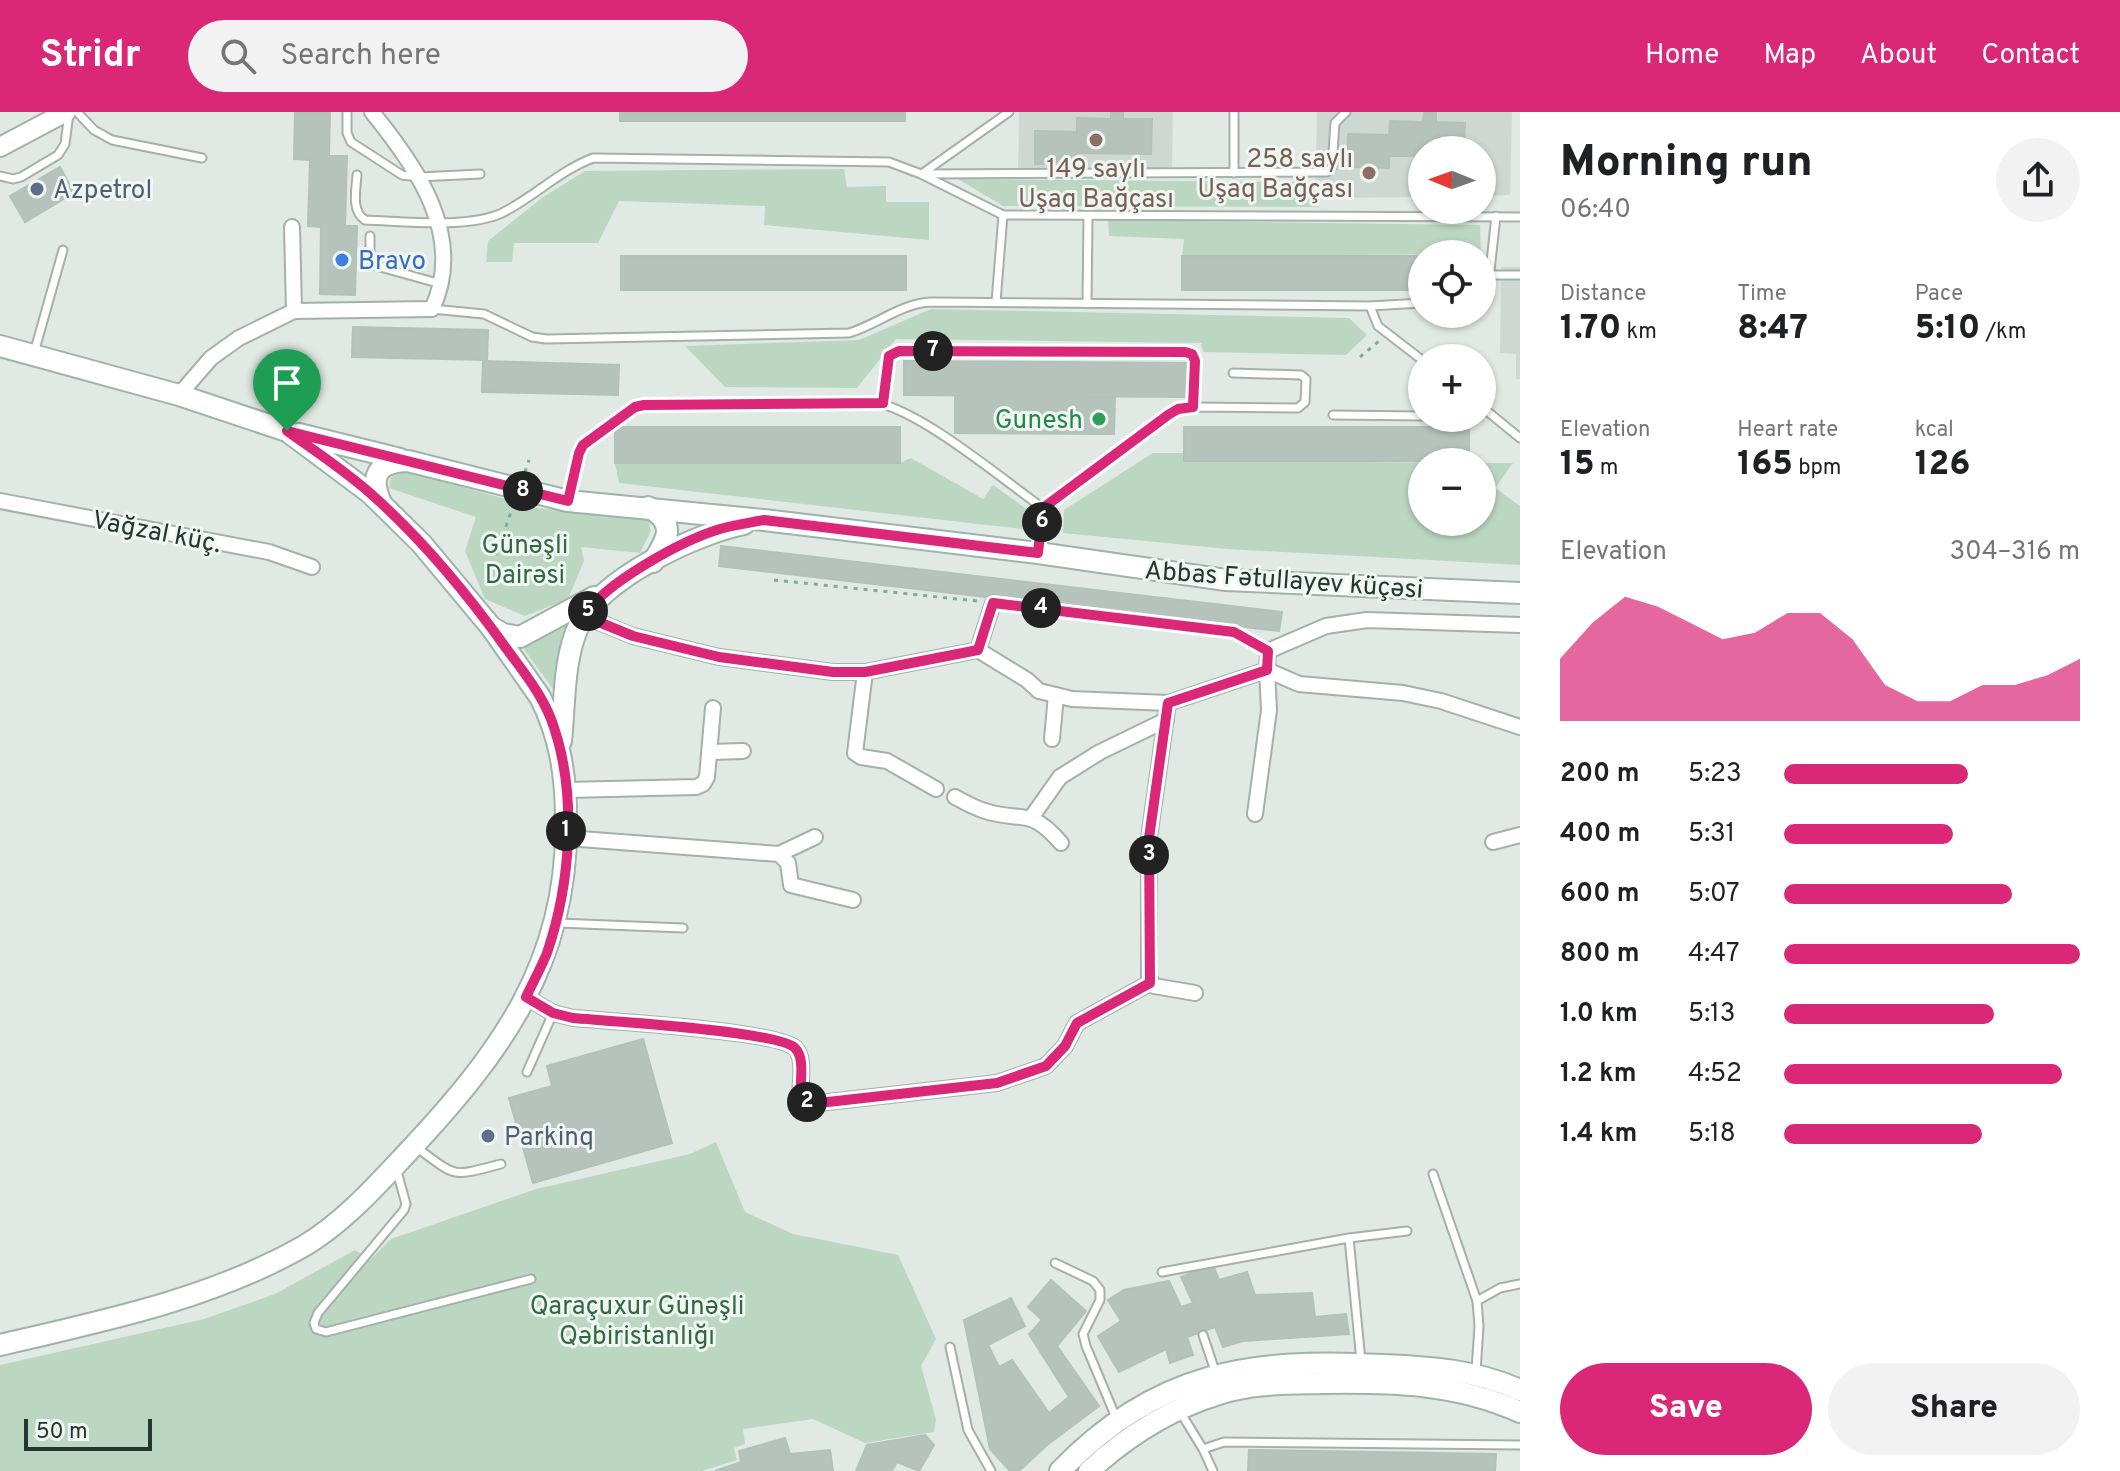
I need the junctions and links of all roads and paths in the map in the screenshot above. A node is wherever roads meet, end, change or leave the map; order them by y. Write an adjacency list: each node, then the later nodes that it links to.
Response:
1 (68, 112): 8 (street); 14 (lane)
2 (77, 112): 9 (lane)
3 (347, 112): 15 (lane)
4 (372, 112): 15 (street)
5 (1009, 112): 12 (lane)
6 (1234, 112): 10 (lane)
7 (1346, 112): 10 (lane)
8 (0, 147)
9 (202, 158)
10 (1234, 173): 12 (lane)
11 (480, 174): 15 (lane)
12 (921, 174): 16 (lane); 21 (lane)
13 (357, 175): 21 (lane)
14 (0, 176)
15 (419, 177): 21 (street)
16 (1003, 215): 19 (lane); 28 (lane)
17 (1408, 216): 19 (lane)
18 (1496, 216): 20 (lane)
19 (1088, 217): 29 (lane)
20 (1520, 217)
21 (440, 223): 27 (street)
22 (292, 227): 33 (street)
23 (370, 236): 27 (lane)
24 (63, 250): 37 (lane)
25 (1496, 275): 26 (lane)
26 (1520, 275)
27 (441, 284): 32 (street)
28 (996, 302): 29 (lane); 32 (lane)
29 (1087, 303): 31 (lane)
30 (1408, 304): 31 (lane)
31 (1370, 306): 34 (lane)
32 (432, 309): 33 (street)
33 (294, 311): 40 (street)
34 (1389, 334): 36 (lane); 38 (path)
35 (0, 346): 37 (main road)
36 (1408, 349)
37 (33, 355): 40 (main road)
38 (1360, 357)
39 (1233, 373): 43 (lane)
40 (179, 395): 47 (main road)
41 (883, 403): 42 (lane); 43 (lane); 54 (lane)
42 (644, 405): 51 (path)
43 (1193, 407): 54 (lane)
44 (1333, 415): 45 (lane)
45 (1408, 416)
46 (1496, 418): 48 (lane)
47 (287, 431): 49 (main road, Abbas Fətullayev küçəsi); 52 (main road)
48 (1520, 438)
49 (408, 461): 51 (main road, Abbas Fətullayev küçəsi); 52 (main road)
50 (0, 501): 58 (street, Vağzal küç.)
51 (568, 501): 53 (main road, Abbas Fətullayev küçəsi)
52 (381, 503): 65 (main road)
53 (648, 507): 55 (main road, Abbas Fətullayev küçəsi); 57 (main road)
54 (1043, 508): 56 (lane)
55 (764, 520): 56 (main road, Abbas Fətullayev küçəsi); 57 (main road)
56 (1038, 553): 61 (main road, Abbas Fətullayev küçəsi)
57 (653, 562): 60 (main road)
58 (312, 567)
59 (774, 580): 62 (path)
60 (614, 586): 63 (main road); 65 (main road)
61 (1520, 593)
62 (993, 603): 66 (street); 67 (path)
63 (584, 616): 69 (street); 76 (main road)
64 (1520, 625): 67 (street)
65 (491, 627): 76 (main road)
66 (978, 650): 69 (street); 70 (street)
67 (1268, 651): 68 (street)
68 (1267, 670): 71 (street); 74 (street); 82 (street)
69 (865, 672): 79 (street)
70 (1056, 695): 71 (street); 75 (street)
71 (1168, 703): 73 (street)
72 (713, 708): 78 (street)
73 (1166, 720): 83 (street); 93 (street)
74 (1520, 727)
75 (1052, 739)
76 (560, 751): 80 (main road)
77 (743, 751): 78 (street)
78 (710, 752): 80 (street)
79 (936, 789)
80 (566, 790): 86 (main road)
81 (955, 797): 83 (street)
82 (1255, 814)
83 (1031, 818): 88 (street)
84 (1520, 835): 87 (street)
85 (815, 837): 89 (street)
86 (567, 838): 89 (street); 91 (main road)
87 (1493, 842)
88 (1061, 843)
89 (779, 854): 90 (street)
90 (853, 900)
91 (556, 923): 92 (lane); 95 (main road)
92 (683, 928)
93 (1150, 983): 94 (street); 96 (street)
94 (1195, 993)
95 (526, 997): 96 (street); 98 (main road)
96 (553, 1013): 97 (lane)
97 (527, 1072)
98 (414, 1145): 99 (lane); 100 (main road)
99 (501, 1164)
100 (395, 1166): 106 (lane); 110 (main road)
101 (1433, 1174): 108 (lane)
102 (1407, 1231): 103 (lane)
103 (1349, 1238): 105 (lane); 112 (lane)
104 (1055, 1263): 118 (lane)
105 (1162, 1272)
106 (531, 1279)
107 (1520, 1284): 108 (lane)
108 (1477, 1301): 113 (lane)
109 (1203, 1335): 114 (lane)
110 (0, 1345)
111 (950, 1347): 121 (lane)
112 (1361, 1364): 113 (main road); 114 (main road)
113 (1476, 1373): 115 (main road)
114 (1216, 1374): 118 (main road)
115 (1520, 1390)
116 (1179, 1409): 117 (main road); 120 (lane); 123 (main road)
117 (1520, 1412)
118 (1118, 1422): 122 (main road)
119 (1520, 1445): 120 (lane)
120 (1203, 1449): 124 (lane)
121 (991, 1471)
122 (1060, 1471)
123 (1089, 1471)
124 (1213, 1471)

